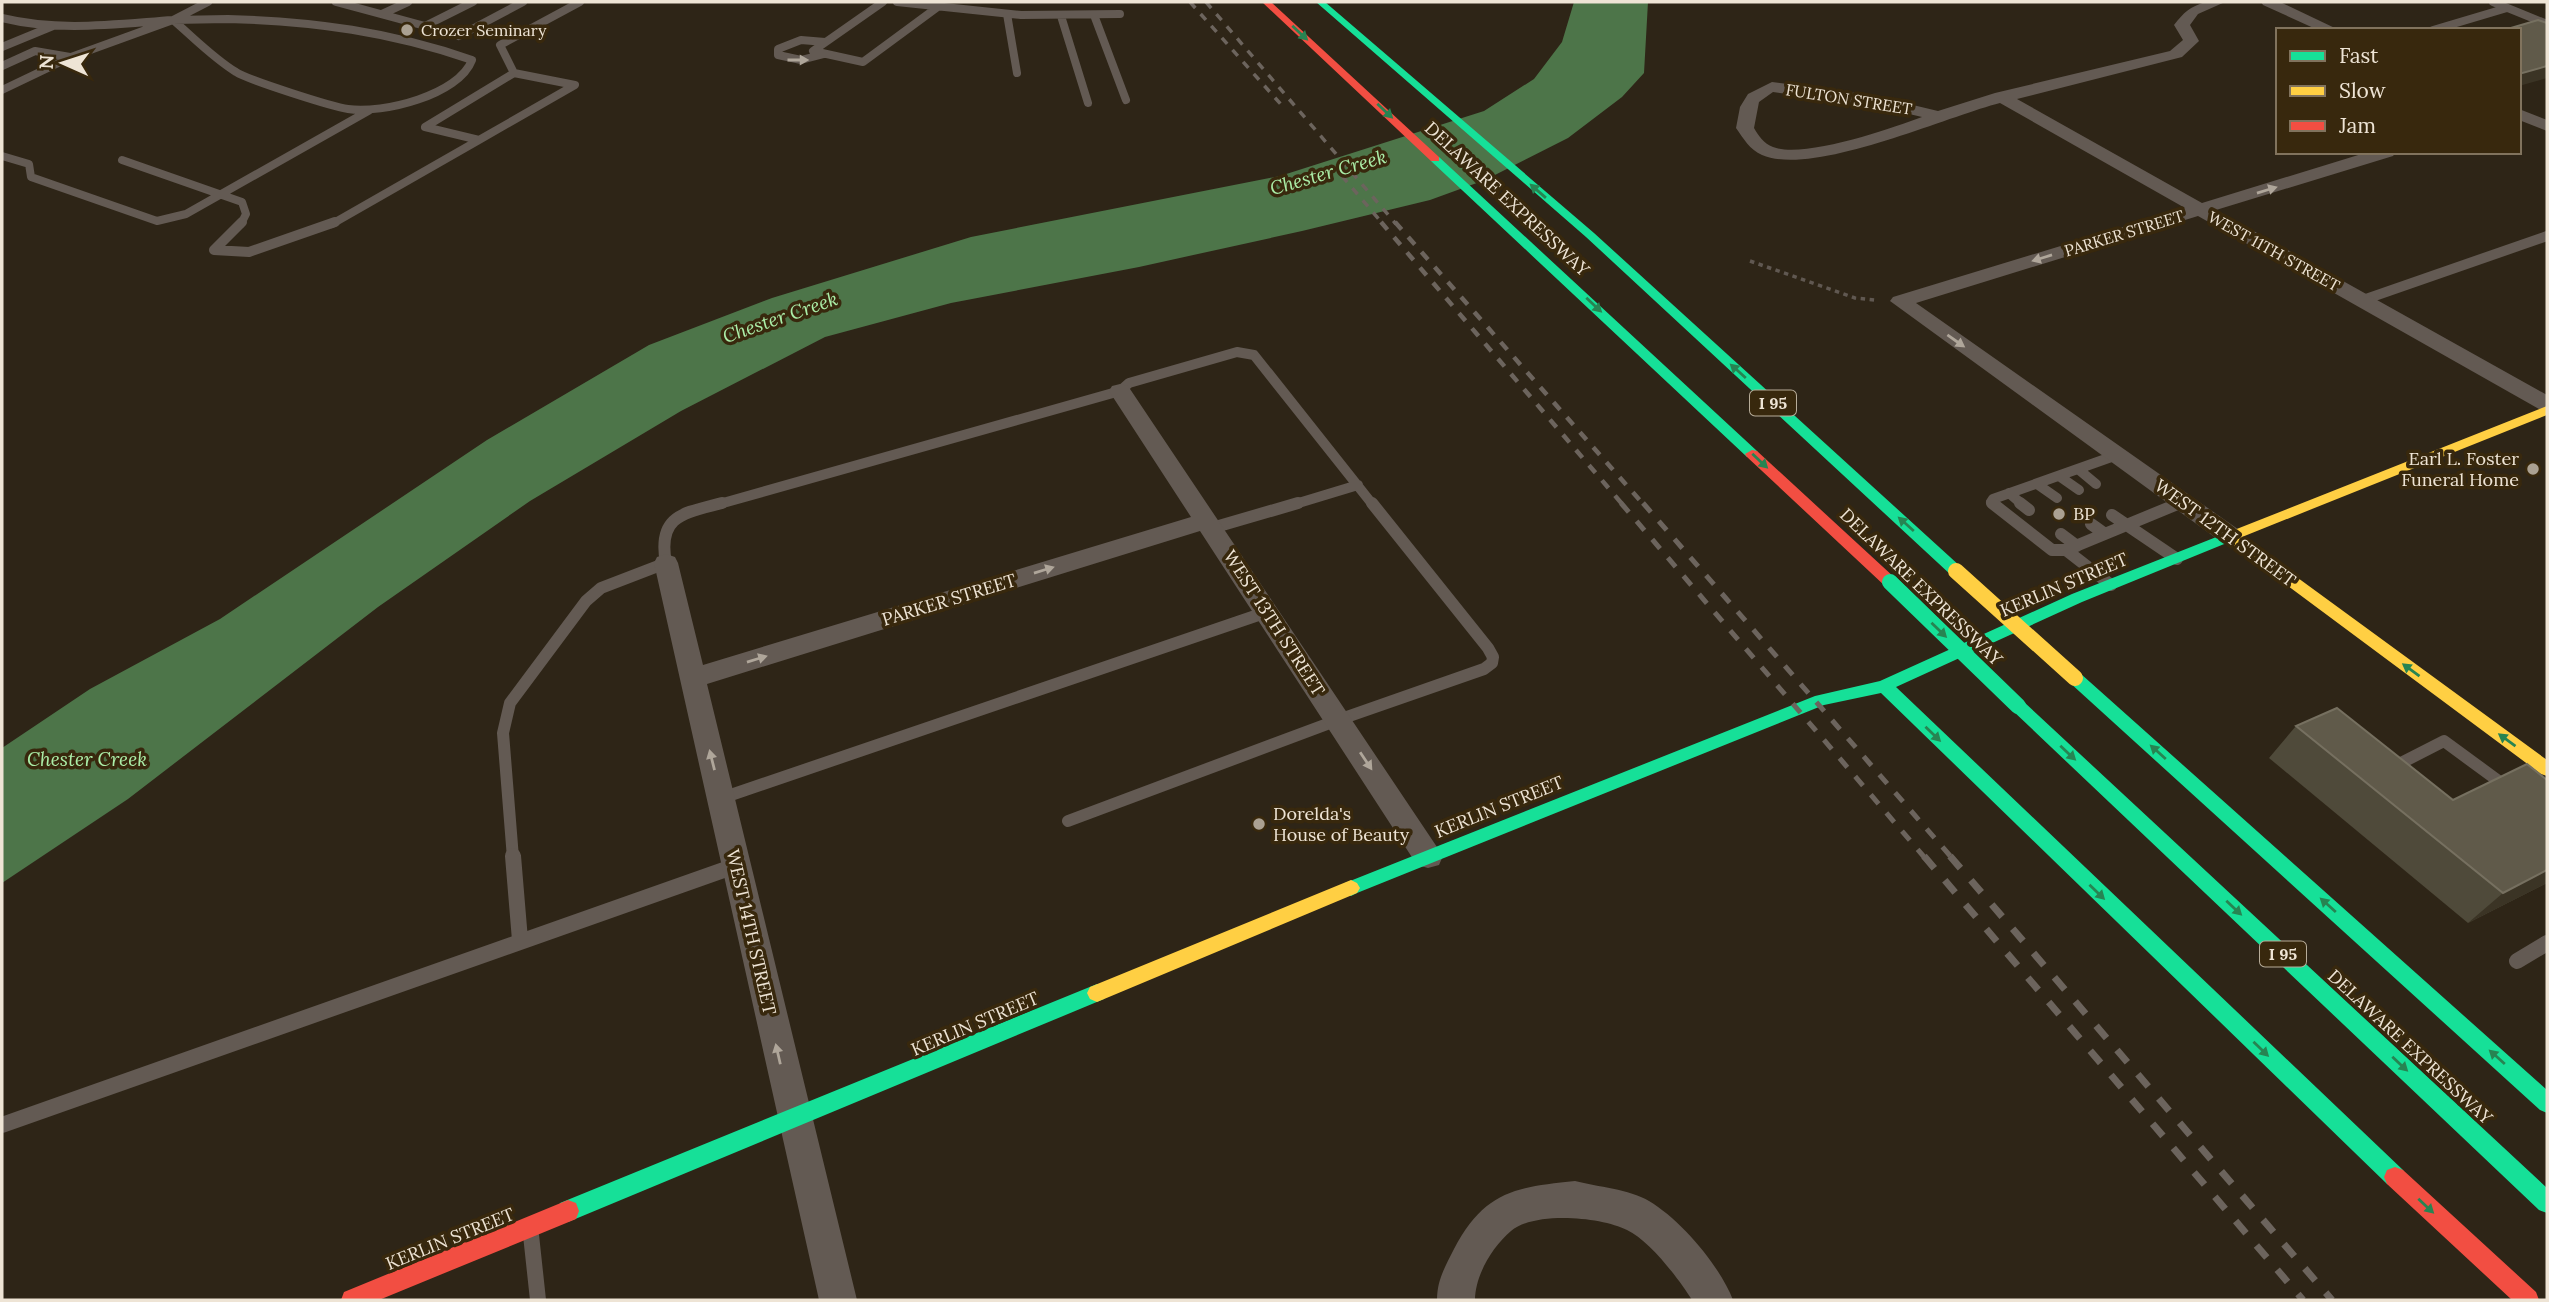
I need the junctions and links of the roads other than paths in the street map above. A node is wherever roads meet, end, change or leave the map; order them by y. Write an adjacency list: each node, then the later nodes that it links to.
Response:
1 (208, 2): 23 (lane)
2 (336, 2): 14 (lane)
3 (408, 2): 18 (lane)
4 (473, 2): 18 (lane)
5 (523, 2): 28 (lane)
6 (580, 2): 34 (lane)
7 (883, 2): 29 (lane)
8 (897, 2): 15 (lane)
9 (1266, 2): 99 (main road, DELAWARE EXPRESSWAY / I 95, one-way to 99, bridge)
10 (1320, 2): 96 (main road, DELAWARE EXPRESSWAY / I 95, one-way to 10, bridge)
11 (2217, 2): 37 (street, FULTON STREET)
12 (2268, 2): 26 (street)
13 (2493, 2): 16 (lane)
14 (348, 3): 18 (lane)
15 (939, 6): 17 (lane); 31 (lane)
16 (2507, 8): 24 (lane); 27 (lane)
17 (1007, 13): 21 (lane); 35 (lane)
18 (382, 14)
19 (1120, 14): 20 (lane)
20 (1094, 15): 21 (lane); 38 (lane)
21 (1061, 16): 39 (lane)
22 (2, 18): 25 (lane)
23 (173, 20): 25 (lane); 32 (lane); 41 (lane); 41 (lane)
24 (2547, 24)
25 (56, 26): 30 (lane)
26 (2326, 28)
27 (2440, 28)
28 (459, 36)
29 (825, 42): 31 (lane); 31 (lane, one-way to 31)
30 (2, 47)
31 (825, 54)
32 (71, 57): 33 (lane); 36 (lane)
33 (2, 66)
34 (514, 73): 46 (lane); 46 (lane)
35 (1017, 73)
36 (2, 90)
37 (2001, 97): 44 (street, FULTON STREET); 51 (street, WEST 11TH STREET)
38 (1126, 100)
39 (1088, 103)
40 (2538, 106): 42 (street)
41 (372, 109): 50 (lane)
42 (2521, 112)
43 (2521, 114): 45 (street)
44 (1941, 117): 44 (street, FULTON STREET)
45 (2547, 126)
46 (479, 140): 50 (lane)
47 (2381, 154): 51 (street, PARKER STREET, one-way to 47)
48 (2, 156): 50 (lane)
49 (122, 160): 50 (lane)
50 (222, 194)
51 (2201, 210): 53 (street, WEST 11TH STREET); 54 (street, PARKER STREET, one-way to 54)
52 (2547, 236): 53 (lane)
53 (2363, 300): 56 (street, WEST 11TH STREET)
54 (1900, 301): 58 (street, WEST 12TH STREET, one-way to 58)
55 (1120, 390): 63 (lane); 72 (street, WEST 13TH STREET); 80 (lane)
56 (2547, 404)
57 (2547, 410): 77 (main road, KERLIN STREET)
58 (2117, 455): 59 (lane); 67 (street, WEST 12TH STREET)
59 (2078, 469): 60 (lane); 62 (lane)
60 (2059, 476): 61 (lane); 64 (lane)
61 (2037, 484): 65 (lane); 66 (lane)
62 (2096, 484)
63 (1358, 485): 72 (lane); 85 (lane)
64 (2079, 491)
65 (2009, 494): 69 (lane); 78 (lane)
66 (2057, 498)
67 (2182, 502): 71 (lane); 77 (street, WEST 12TH STREET)
68 (2130, 509): 71 (lane)
69 (2029, 510)
70 (2112, 515): 74 (lane)
71 (2143, 518): 74 (lane)
72 (1209, 524): 82 (street, WEST 13TH STREET); 83 (street, PARKER STREET, one-way to 72)
73 (2091, 524): 76 (lane)
74 (2128, 525): 76 (lane); 79 (lane)
75 (2061, 534): 78 (lane)
76 (2105, 534): 78 (lane)
77 (2233, 538): 79 (main road, KERLIN STREET); 86 (main road, WEST 12TH STREET, one-way to 77)
78 (2072, 548): 81 (lane)
79 (2178, 559): 81 (main road, KERLIN STREET)
80 (666, 562): 83 (street, WEST 14TH STREET); 93 (lane)
81 (2111, 585): 84 (main road, KERLIN STREET)
82 (1267, 612): 85 (street, WEST 13TH STREET); 89 (lane)
83 (691, 679): 89 (street, WEST 14TH STREET, one-way to 83)
84 (1884, 687): 91 (main road, KERLIN STREET); 106 (main road, one-way to 106)
85 (1338, 720): 90 (lane); 91 (street, WEST 13TH STREET, one-way to 91)
86 (2547, 769)
87 (2379, 774): 88 (lane)
88 (2516, 794)
89 (722, 798): 92 (street, WEST 14TH STREET)
90 (1068, 821)
91 (1428, 856): 97 (main road, KERLIN STREET)
92 (736, 866): 93 (lane); 97 (street, WEST 14TH STREET, one-way to 92)
93 (520, 940): 98 (lane)
94 (2547, 943): 95 (lane)
95 (2517, 961)
96 (2547, 1102)
97 (794, 1120): 100 (main road, KERLIN STREET); 103 (street, WEST 14TH STREET)
98 (2, 1125)
99 (2547, 1202)
100 (530, 1228): 101 (main road, KERLIN STREET); 102 (lane)
101 (352, 1300)
102 (538, 1300)
103 (838, 1300)
104 (1456, 1300): 105 (street)
105 (1714, 1300)
106 (2528, 1300)

